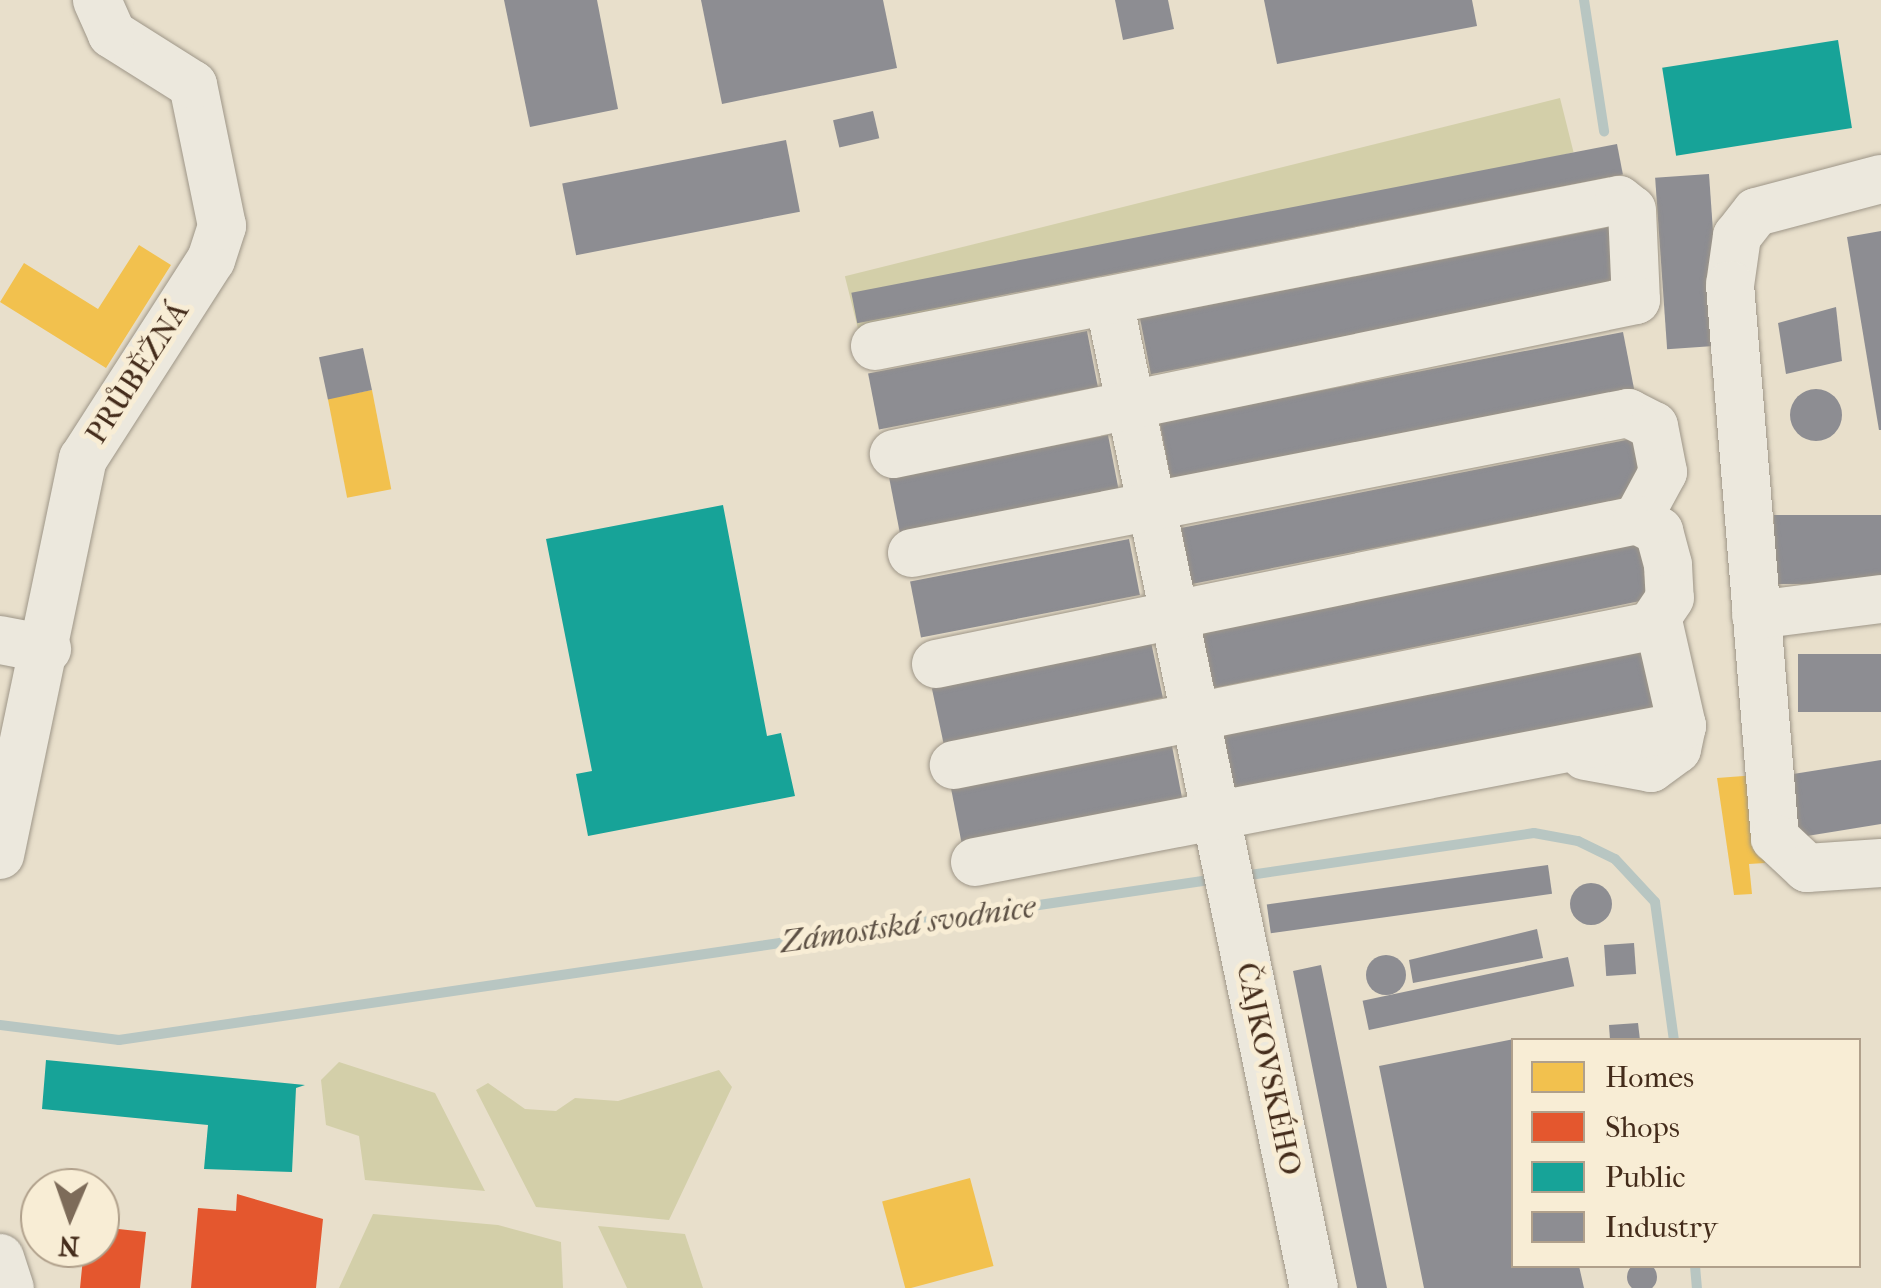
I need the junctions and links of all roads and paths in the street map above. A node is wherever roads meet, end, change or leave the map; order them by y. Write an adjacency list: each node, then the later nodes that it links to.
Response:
1 (97, 0): 15 (street, PRŮBĚŽNÁ)
2 (1881, 178): 12 (street)
3 (1109, 301): 4 (street); 5 (street, ČAJKOVSKÉHO); 5 (street)
4 (875, 346)
5 (1131, 405): 6 (street); 7 (street, ČAJKOVSKÉHO)
6 (894, 454)
7 (1152, 506): 8 (street); 9 (street); 11 (street, ČAJKOVSKÉHO)
8 (1637, 520): 11 (street); 13 (street)
9 (912, 554)
10 (1881, 599): 12 (street)
11 (1175, 615): 16 (street); 17 (street, ČAJKOVSKÉHO)
12 (1756, 615): 22 (street)
13 (1658, 620): 17 (street); 19 (street)
14 (0, 640): 15 (street)
15 (47, 649): 20 (street, PRŮBĚŽNÁ)
16 (936, 664)
17 (1196, 717): 18 (street); 19 (street, ČAJKOVSKÉHO)
18 (954, 765)
19 (1220, 834): 21 (street); 25 (street, ČAJKOVSKÉHO)
20 (0, 855)
21 (975, 862)
22 (1881, 863)
23 (0, 1258): 24 (street)
24 (10, 1288)
25 (1314, 1288)

